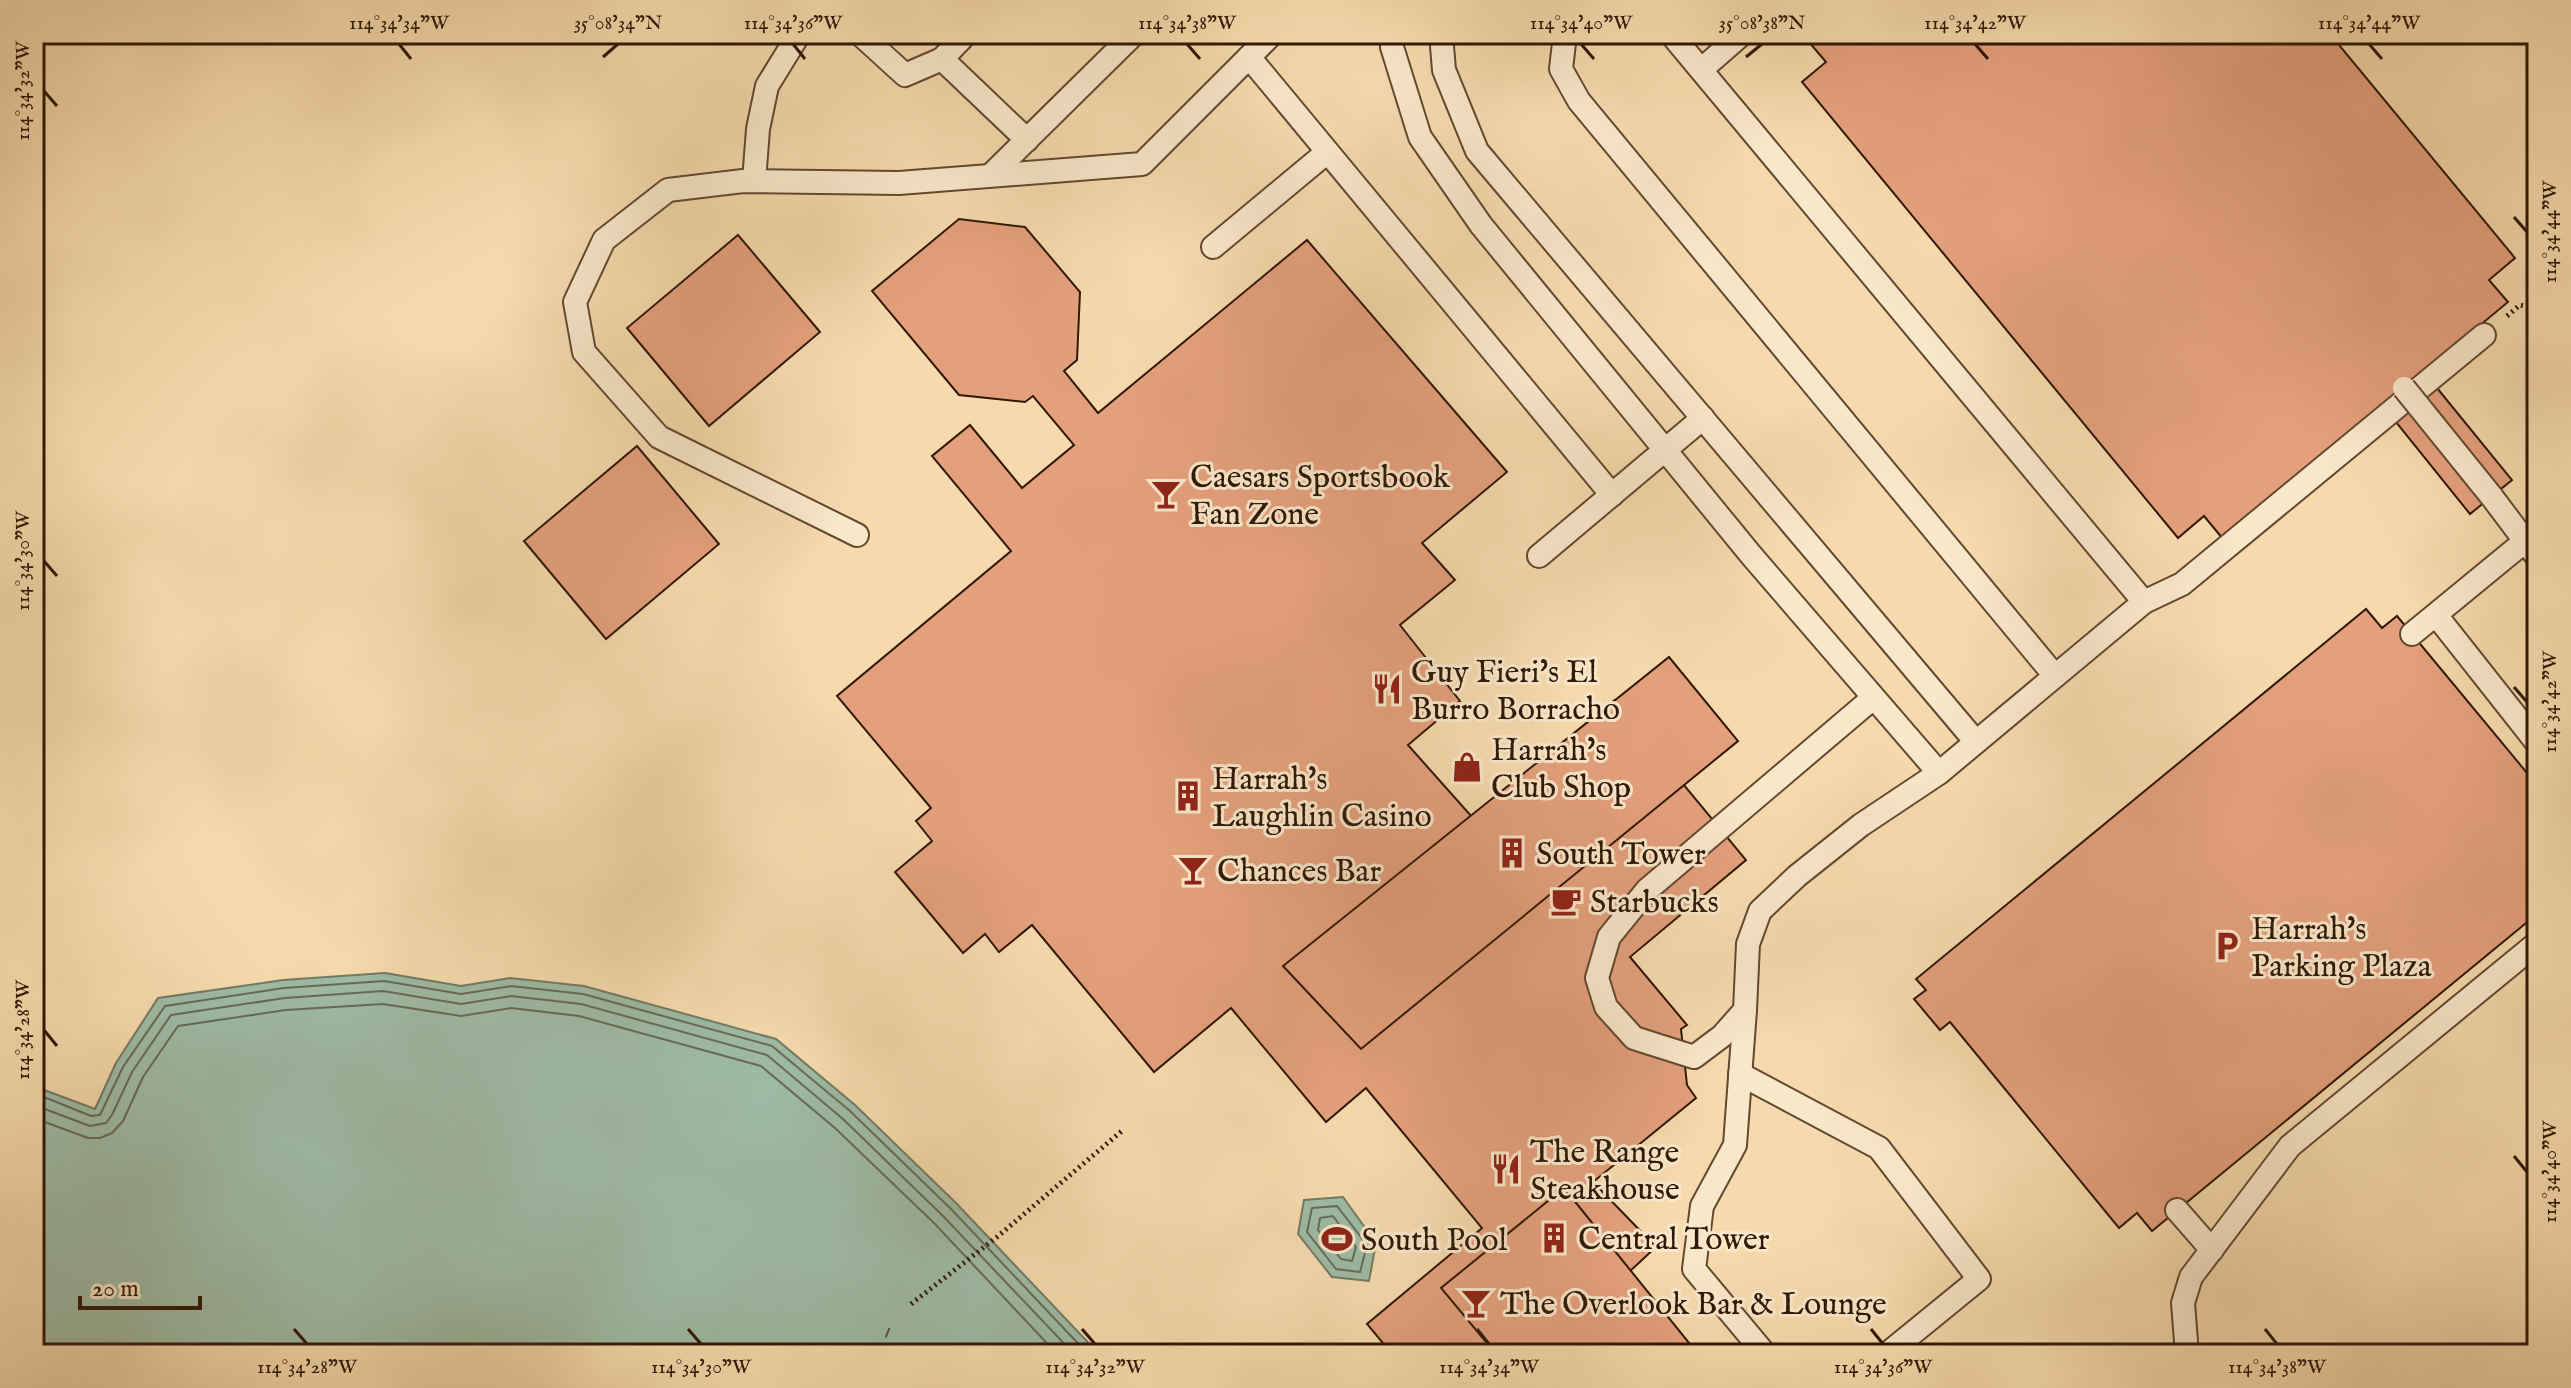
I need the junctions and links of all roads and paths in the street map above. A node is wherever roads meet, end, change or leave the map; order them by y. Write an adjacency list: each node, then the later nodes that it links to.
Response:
1 (799, 34): 17 (lane)
2 (860, 34): 12 (lane)
3 (966, 34): 12 (lane)
4 (1134, 34): 14 (lane)
5 (1272, 34): 11 (lane)
6 (1392, 34): 24 (lane)
7 (1441, 34): 23 (lane)
8 (1565, 34): 32 (lane)
9 (1671, 34): 13 (lane)
10 (1742, 34): 13 (lane)
11 (1249, 57): 15 (lane); 16 (lane)
12 (942, 59): 14 (lane)
13 (1702, 69): 29 (lane)
14 (1027, 140): 16 (lane)
15 (1326, 153): 18 (lane); 25 (lane)
16 (991, 175): 17 (lane)
17 (754, 181): 26 (lane)
18 (1213, 247)
19 (2520, 305): 20 (path)
20 (2537, 309)
21 (2484, 335): 29 (lane)
22 (2404, 388): 27 (lane, bridge)
23 (1703, 418): 24 (lane); 34 (lane)
24 (1665, 450): 25 (lane); 33 (lane)
25 (1612, 495): 28 (lane)
26 (857, 535)
27 (2531, 550): 30 (lane)
28 (1539, 556)
29 (2144, 602): 32 (lane)
30 (2436, 615): 31 (lane); 35 (lane)
31 (2412, 634)
32 (2055, 676): 34 (lane)
33 (1873, 698): 36 (lane); 38 (lane)
34 (1976, 742): 36 (lane)
35 (2537, 743)
36 (1939, 773): 38 (lane)
37 (2537, 943): 42 (lane)
38 (1745, 1010): 39 (lane)
39 (1740, 1074): 44 (lane); 45 (lane)
40 (1123, 1130): 43 (path)
41 (2177, 1210): 42 (lane)
42 (2212, 1250): 46 (lane)
43 (911, 1304)
44 (1765, 1354)
45 (1887, 1354)
46 (2187, 1354)

